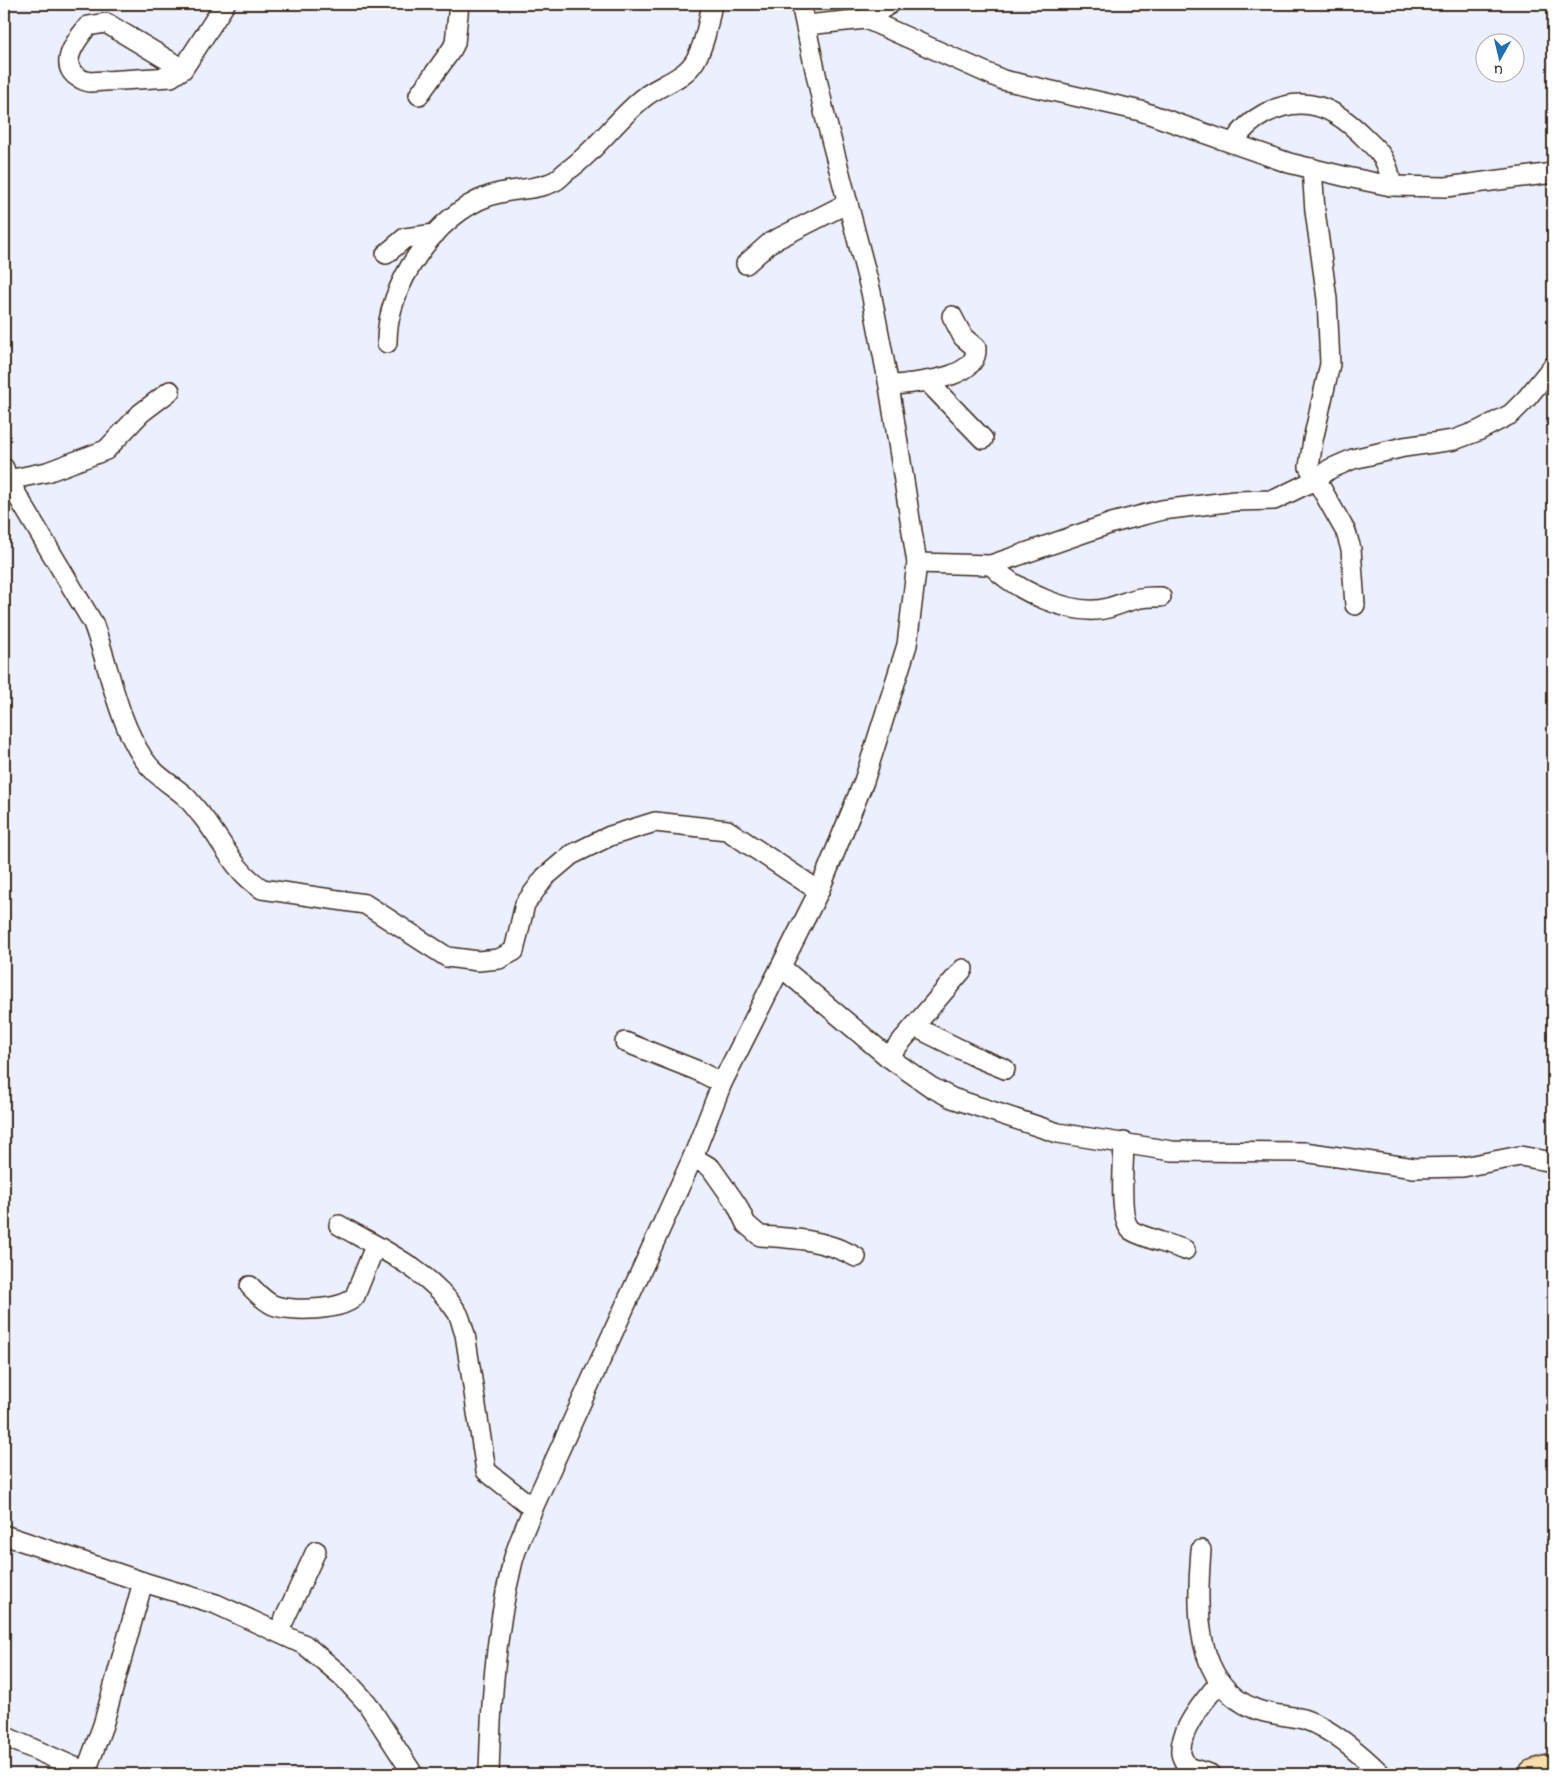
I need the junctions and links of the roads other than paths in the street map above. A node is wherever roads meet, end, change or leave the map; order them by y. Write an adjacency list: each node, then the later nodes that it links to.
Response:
1 (225, 4): 8 (street)
2 (459, 4): 9 (street)
3 (712, 4): 15 (street)
4 (801, 4): 7 (street)
5 (890, 4): 6 (street)
6 (866, 19): 7 (street); 10 (street)
7 (806, 25): 14 (street)
8 (183, 69): 8 (street)
9 (418, 94)
10 (1234, 142): 11 (street); 13 (street)
11 (1312, 168): 13 (street); 26 (street)
12 (1553, 173): 13 (street)
13 (1391, 186)
14 (848, 203): 17 (street); 22 (street)
15 (435, 234): 16 (street); 19 (street)
16 (386, 254)
17 (746, 264)
18 (952, 316): 21 (street)
19 (387, 343)
20 (1553, 366): 26 (street)
21 (927, 381): 22 (street); 24 (street)
22 (889, 386): 27 (street)
23 (170, 391): 25 (street)
24 (983, 439)
25 (6, 474): 31 (street)
26 (1316, 480): 28 (street); 30 (street)
27 (917, 562): 28 (street); 31 (street)
28 (992, 565): 29 (street)
29 (1161, 597)
30 (1355, 606)
31 (819, 891): 32 (street)
32 (781, 966): 36 (street); 38 (street)
33 (963, 968): 34 (street)
34 (915, 1027): 36 (street); 37 (street)
35 (625, 1042): 38 (street)
36 (888, 1057): 39 (street)
37 (1005, 1069)
38 (722, 1084): 40 (street)
39 (1124, 1142): 41 (street); 44 (street)
40 (693, 1157): 45 (street); 47 (street)
41 (1553, 1162)
42 (339, 1225): 43 (street)
43 (375, 1246): 46 (street); 47 (street)
44 (1185, 1250)
45 (856, 1257)
46 (250, 1286)
47 (532, 1508): 58 (street)
48 (4, 1535): 51 (street)
49 (1202, 1550): 53 (street)
50 (316, 1551): 52 (street)
51 (143, 1582): 52 (street); 56 (street)
52 (280, 1632): 57 (street)
53 (1220, 1682): 59 (street); 60 (street)
54 (4, 1736): 56 (street)
55 (1553, 1768): 61 (highway)
56 (86, 1773)
57 (413, 1774)
58 (489, 1774)
59 (1210, 1774)
60 (1381, 1774)
61 (1533, 1774)

